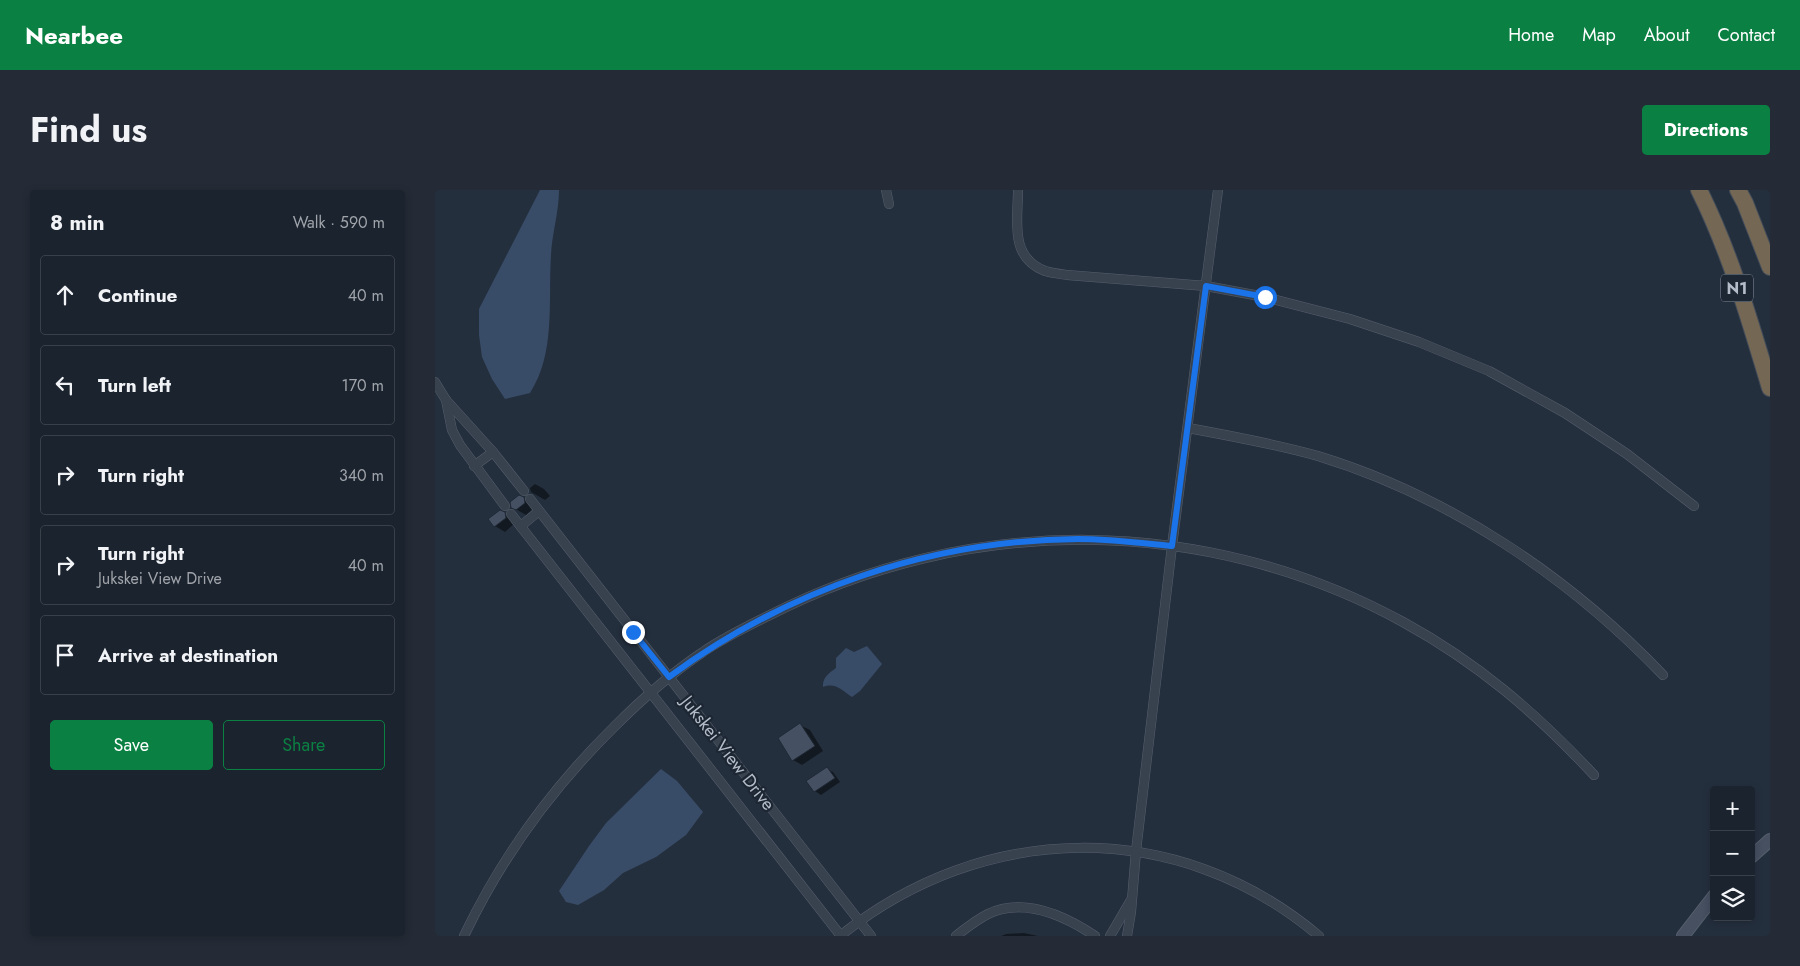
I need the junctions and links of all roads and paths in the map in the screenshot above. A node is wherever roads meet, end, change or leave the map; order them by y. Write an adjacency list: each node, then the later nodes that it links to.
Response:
1 (886, 190): 6 (street)
2 (1018, 190): 8 (street)
3 (1218, 190): 8 (street)
4 (1699, 190): 10 (highway, N1)
5 (1738, 190): 7 (highway, N1)
6 (889, 204)
7 (1770, 267)
8 (1206, 286): 12 (street); 18 (street)
9 (435, 382): 11 (street)
10 (1770, 388)
11 (446, 400): 13 (street); 14 (street)
12 (1188, 428): 22 (street); 23 (street)
13 (493, 452): 14 (street); 15 (street)
14 (475, 466): 17 (street)
15 (524, 491)
16 (530, 499): 19 (street, Jukskei View Drive)
17 (505, 506)
18 (1694, 506)
19 (539, 511): 21 (street); 24 (street, Jukskei View Drive)
20 (511, 514): 21 (street, Jukskei View Drive)
21 (521, 526): 25 (street, Jukskei View Drive)
22 (1172, 546): 24 (street); 26 (street); 28 (street)
23 (1663, 675)
24 (669, 677): 25 (street); 32 (street, Jukskei View Drive)
25 (650, 692): 33 (street); 34 (street, Jukskei View Drive)
26 (1594, 775)
27 (1770, 840): 29 (main road)
28 (1136, 851): 30 (street); 32 (street); 40 (street)
29 (1755, 853)
30 (1131, 900): 38 (street); 39 (street)
31 (1710, 901): 41 (main road)
32 (859, 921): 34 (street); 35 (street, Jukskei View Drive)
33 (464, 936)
34 (840, 936)
35 (871, 936)
36 (956, 936): 37 (street)
37 (1095, 936)
38 (1111, 936)
39 (1127, 936)
40 (1319, 936)
41 (1683, 936)

